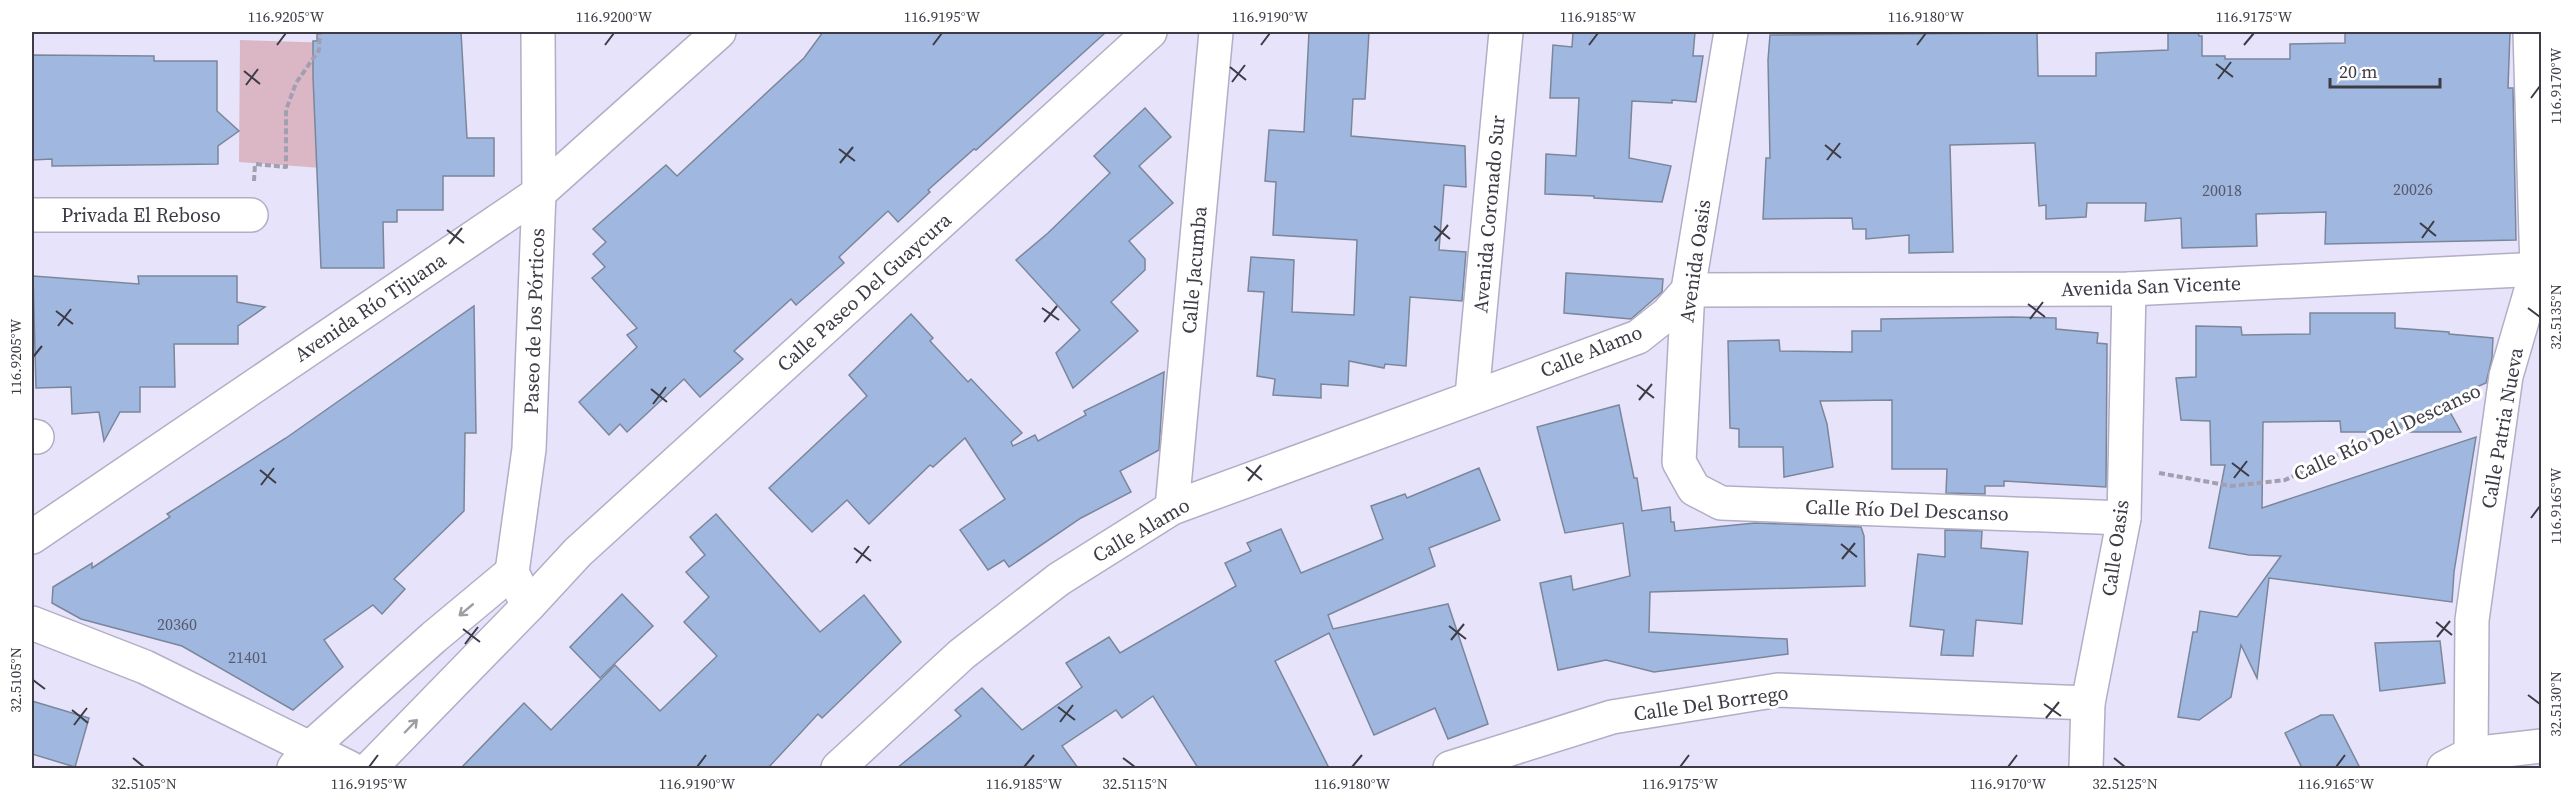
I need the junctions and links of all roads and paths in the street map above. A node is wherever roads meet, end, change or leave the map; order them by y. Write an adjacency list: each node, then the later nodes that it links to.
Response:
1 (320, 32): 11 (path)
2 (538, 32): 9 (street, Paseo de los Pórticos)
3 (719, 32): 9 (street, Avenida Río Tijuana)
4 (1150, 32): 22 (street, Calle Paseo Del Guaycura)
5 (1216, 32): 19 (street, Calle Jacumba)
6 (1506, 32): 16 (street, Avenida Coronado Sur)
7 (1731, 32): 14 (street, Avenida Oasis)
8 (2530, 32): 12 (street, Calle Patria Nueva)
9 (539, 193): 21 (street, Avenida Río Tijuana); 23 (street, Paseo de los Pórticos)
10 (32, 215): 11 (street, Privada El Reboso)
11 (251, 215)
12 (2539, 269): 13 (street, Avenida San Vicente); 15 (street, Calle Patria Nueva)
13 (2128, 289): 14 (street, Avenida San Vicente); 17 (street, Calle Oasis)
14 (1688, 290): 16 (street, Calle Alamo); 18 (street, Avenida Oasis)
15 (2506, 376): 17 (path, Calle Río Del Descanso); 29 (street, Calle Patria Nueva)
16 (1472, 396): 19 (street, Calle Alamo)
17 (2123, 466): 20 (street, Calle Oasis)
18 (1694, 489): 20 (street, Calle Río Del Descanso)
19 (1172, 508): 32 (street, Calle Alamo)
20 (2124, 518): 26 (street, Calle Oasis)
21 (32, 537)
22 (578, 552): 23 (street, Calle Paseo Del Guaycura); 24 (street, Calle Paseo Del Guaycura)
23 (512, 572): 24 (street); 28 (street, one-way to 28)
24 (528, 606): 31 (street, Calle Paseo Del Guaycura, one-way to 24)
25 (32, 623): 28 (street)
26 (2088, 703): 33 (street, Calle Del Borrego); 34 (street, Calle Oasis)
27 (2541, 746): 29 (street)
28 (303, 758): 30 (street)
29 (2457, 761)
30 (351, 768)
31 (370, 768)
32 (838, 768)
33 (1450, 768)
34 (2086, 768)

